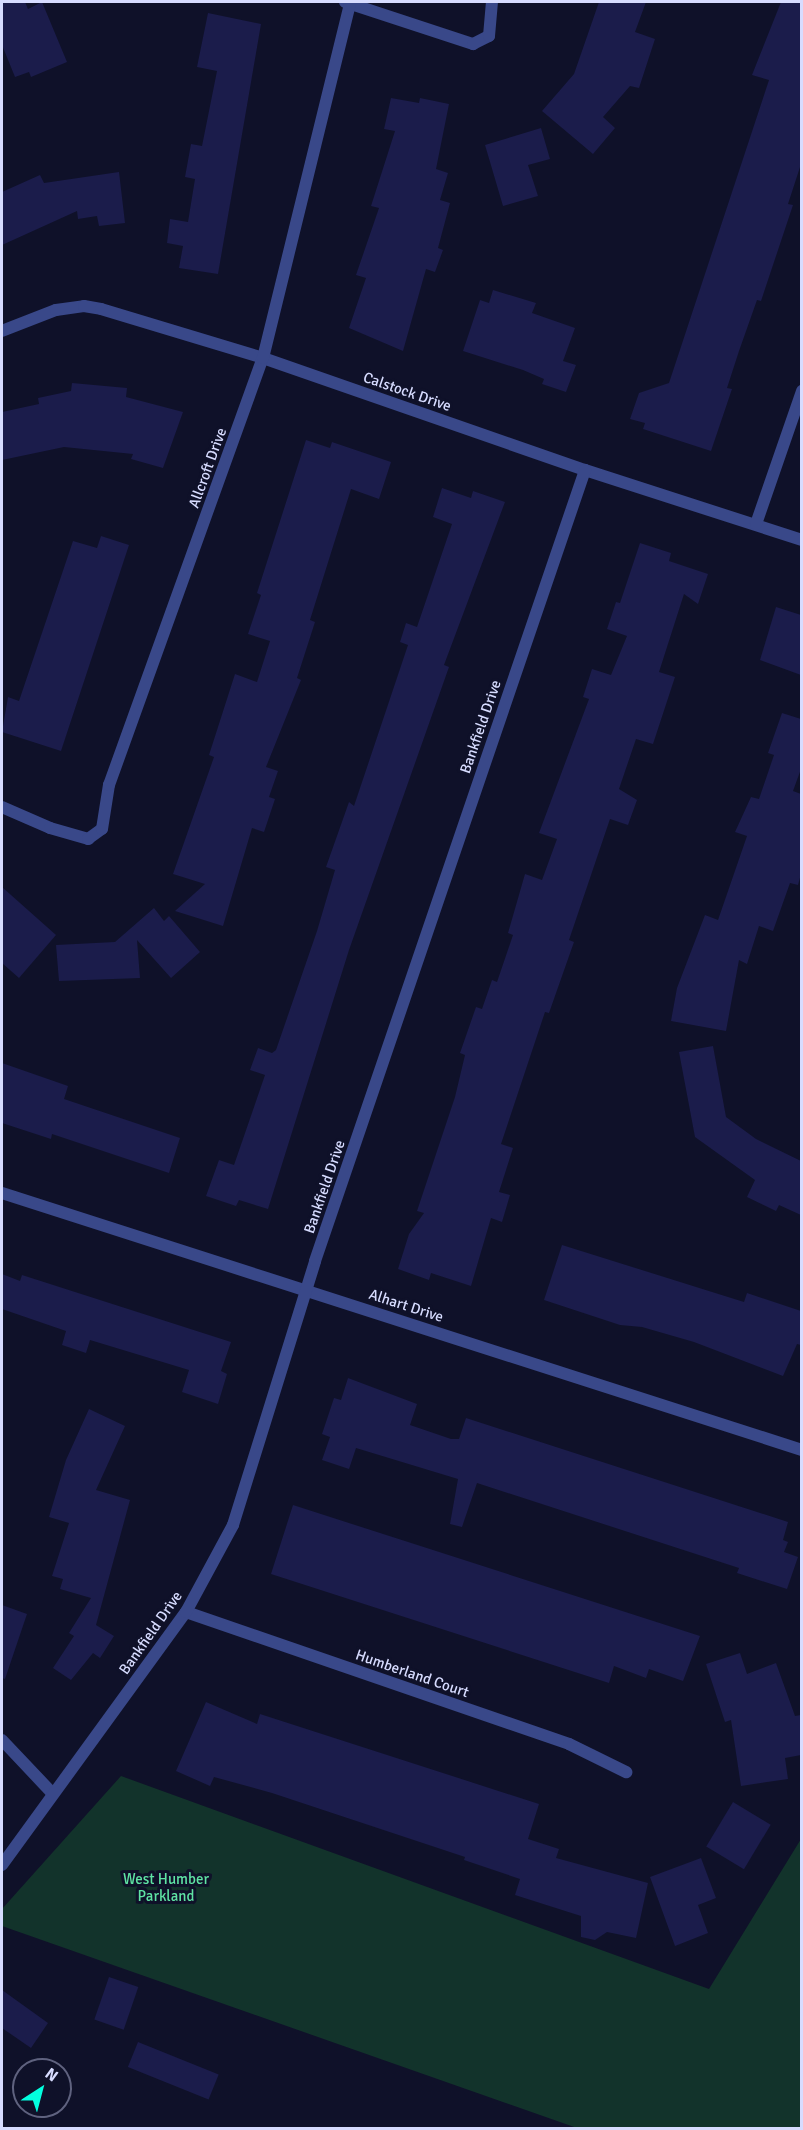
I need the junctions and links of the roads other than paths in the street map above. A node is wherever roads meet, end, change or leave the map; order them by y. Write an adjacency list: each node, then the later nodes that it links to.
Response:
1 (347, 2): 2 (street); 4 (street, Allcroft Drive)
2 (492, 2)
3 (2, 331): 4 (street, Calstock Drive)
4 (263, 358): 6 (street, Calstock Drive); 9 (street, Allcroft Drive)
5 (801, 391): 7 (street)
6 (585, 470): 7 (street, Calstock Drive); 11 (street, Bankfield Drive)
7 (756, 524): 8 (street, Calstock Drive)
8 (801, 540)
9 (2, 807)
10 (2, 1193): 11 (street, Alhart Drive)
11 (306, 1290): 12 (street, Alhart Drive); 13 (street, Bankfield Drive)
12 (801, 1449)
13 (186, 1612): 15 (street, Humberland Court); 16 (street, Bankfield Drive)
14 (2, 1740): 16 (street)
15 (626, 1772)
16 (53, 1794): 17 (street, Bankfield Drive)
17 (2, 1865)

